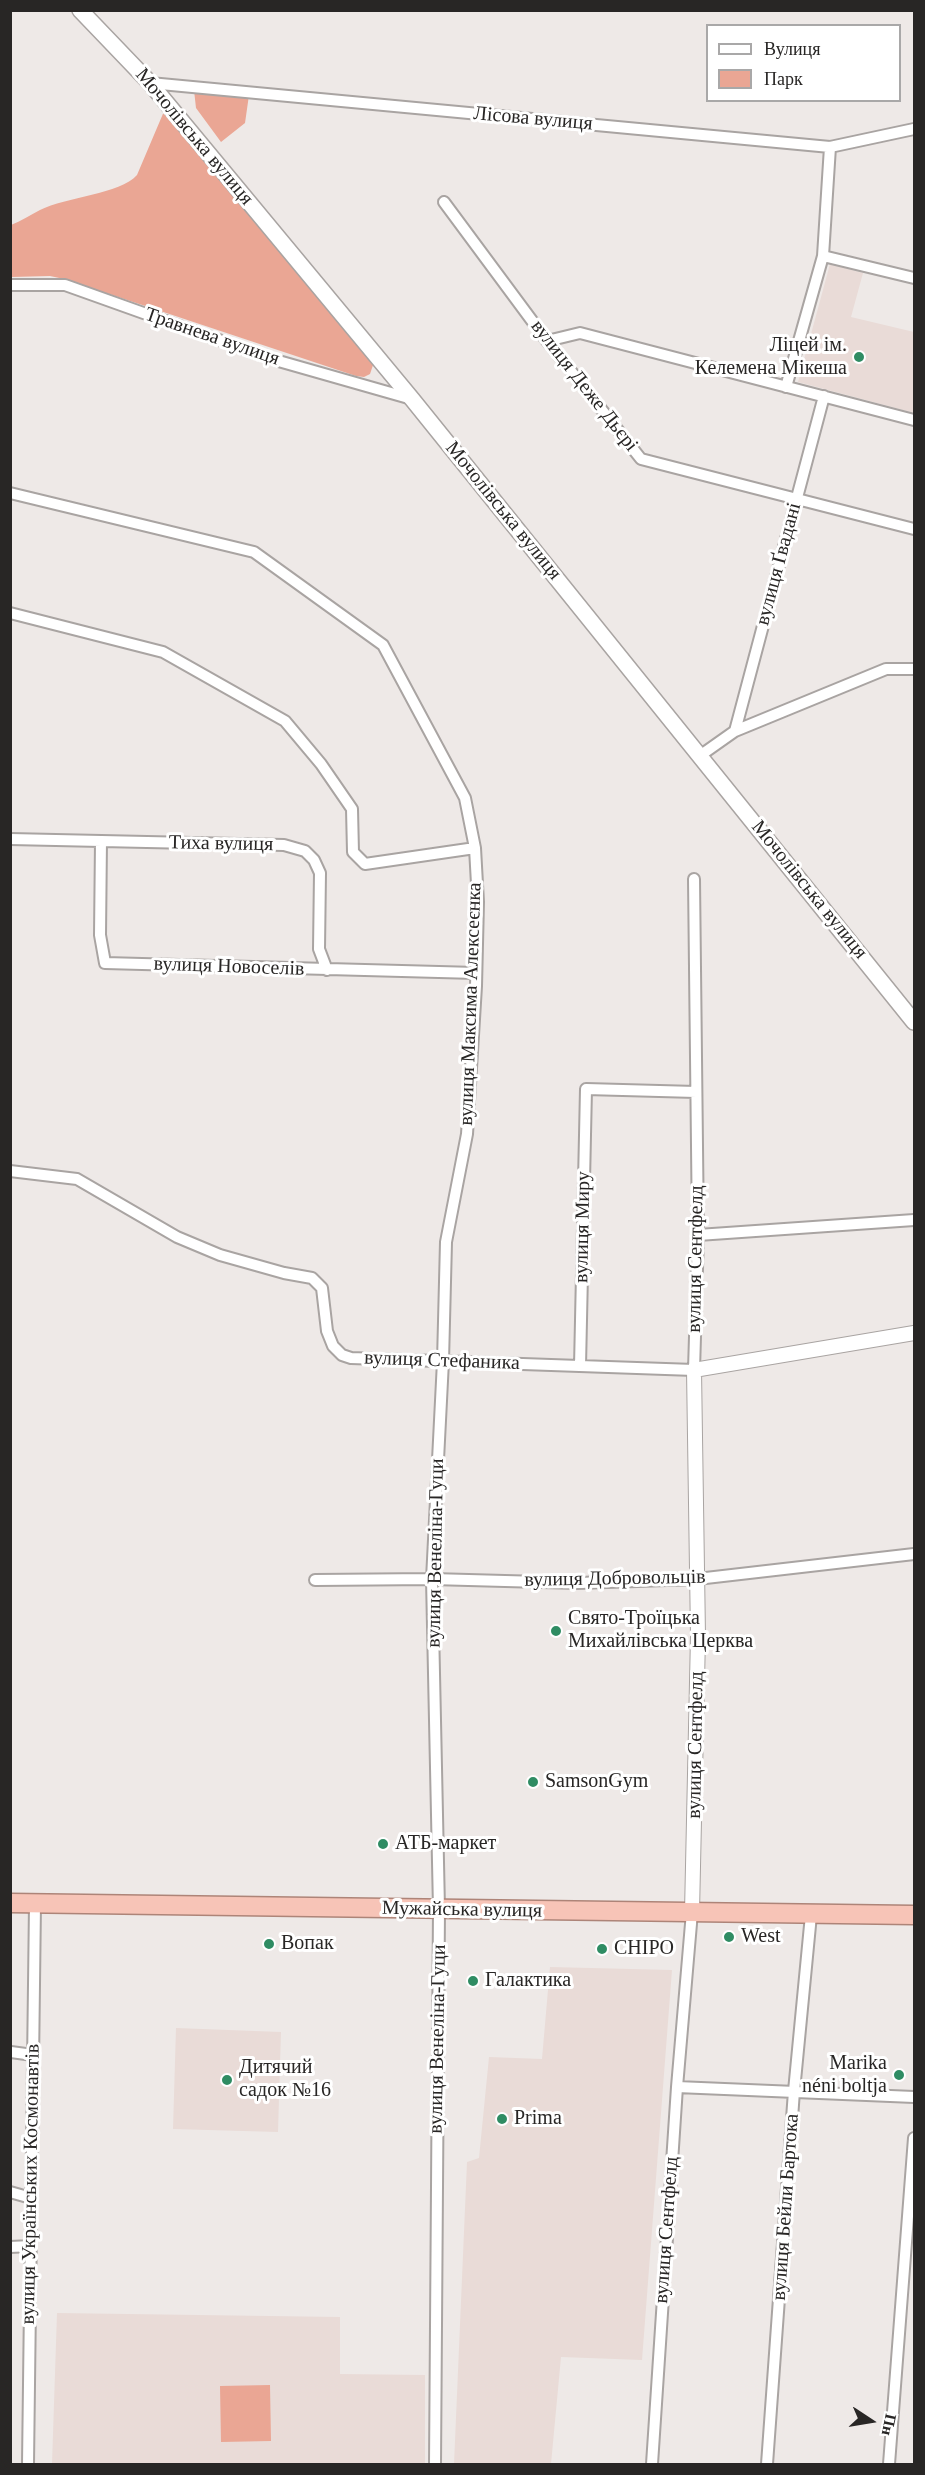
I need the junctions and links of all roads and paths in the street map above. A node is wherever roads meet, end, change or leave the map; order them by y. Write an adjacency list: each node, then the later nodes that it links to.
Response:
1 (80, 10): 2 (main road, Мочолівська вулиця)
2 (150, 83): 4 (street, Лісова вулиця); 12 (main road, Мочолівська вулиця)
3 (915, 129): 4 (street, Лісова вулиця)
4 (830, 147): 6 (street)
5 (444, 202): 9 (street, вулиця Деже Дьєрі)
6 (823, 256): 7 (street); 10 (street)
7 (915, 278)
8 (10, 285): 12 (street, Травнева вулиця)
9 (547, 341): 10 (street); 15 (street, вулиця Деже Дьєрі)
10 (786, 387): 11 (street)
11 (824, 396): 13 (street); 15 (street, вулиця Ґвадані)
12 (412, 399): 20 (main road, Мочолівська вулиця)
13 (915, 420)
14 (10, 493): 23 (street, вулиця Максима Алексеєнка)
15 (796, 499): 16 (street, вулиця Деже Дьєрі); 19 (street, вулиця Ґвадані)
16 (915, 529)
17 (10, 613): 23 (street)
18 (915, 669): 19 (street)
19 (735, 731): 20 (street)
20 (701, 755): 27 (main road, Мочолівська вулиця)
21 (10, 839): 22 (street, Тиха вулиця)
22 (101, 841): 25 (street, Тиха вулиця); 25 (street, вулиця Новоселів)
23 (475, 848): 26 (street, вулиця Максима Алексеєнка)
24 (694, 879): 28 (street, вулиця Сентфелд)
25 (327, 970): 26 (street, вулиця Новоселів)
26 (476, 973): 33 (street, вулиця Максима Алексеєнка)
27 (915, 1022)
28 (696, 1092): 31 (street, вулиця Сентфелд); 34 (street, вулиця Миру)
29 (10, 1171): 33 (street, вулиця Стефаника)
30 (915, 1220): 31 (street)
31 (698, 1235): 35 (street, вулиця Сентфелд)
32 (915, 1333): 35 (street, вулиця Стефаника)
33 (443, 1361): 34 (street, вулиця Стефаника); 37 (street, вулиця Венеліна-Гуци)
34 (580, 1366): 35 (street, вулиця Стефаника)
35 (694, 1370): 39 (street, вулиця Сентфелд)
36 (915, 1554): 39 (street, вулиця Добровольців)
37 (432, 1579): 38 (street, вулиця Добровольців); 39 (street, вулиця Добровольців); 42 (street, вулиця Венеліна-Гуци)
38 (315, 1580)
39 (697, 1580): 43 (street, вулиця Сентфелд)
40 (10, 1903): 41 (highway, Мужайська вулиця)
41 (35, 1904): 42 (highway, Мужайська вулиця); 47 (street, вулиця Українських Космонавтів)
42 (440, 1909): 43 (highway, Мужайська вулиця); 57 (street, вулиця Венеліна-Гуци)
43 (692, 1912): 44 (highway, Мужайська вулиця); 48 (street, вулиця Сентфелд)
44 (811, 1915): 45 (highway, Мужайська вулиця); 49 (street, вулиця Бейли Бартока)
45 (915, 1915)
46 (11, 2052): 47 (street)
47 (33, 2055): 53 (street, вулиця Українських Космонавтів)
48 (677, 2087): 49 (street); 58 (street, вулиця Сентфелд)
49 (794, 2091): 50 (street); 59 (street, вулиця Бейли Бартока)
50 (915, 2097)
51 (915, 2138): 60 (street)
52 (10, 2192): 53 (street)
53 (31, 2198): 54 (street, вулиця Українських Космонавтів)
54 (31, 2246): 55 (street); 56 (street, вулиця Українських Космонавтів)
55 (10, 2247)
56 (28, 2464)
57 (435, 2464)
58 (652, 2464)
59 (767, 2464)
60 (889, 2464)

